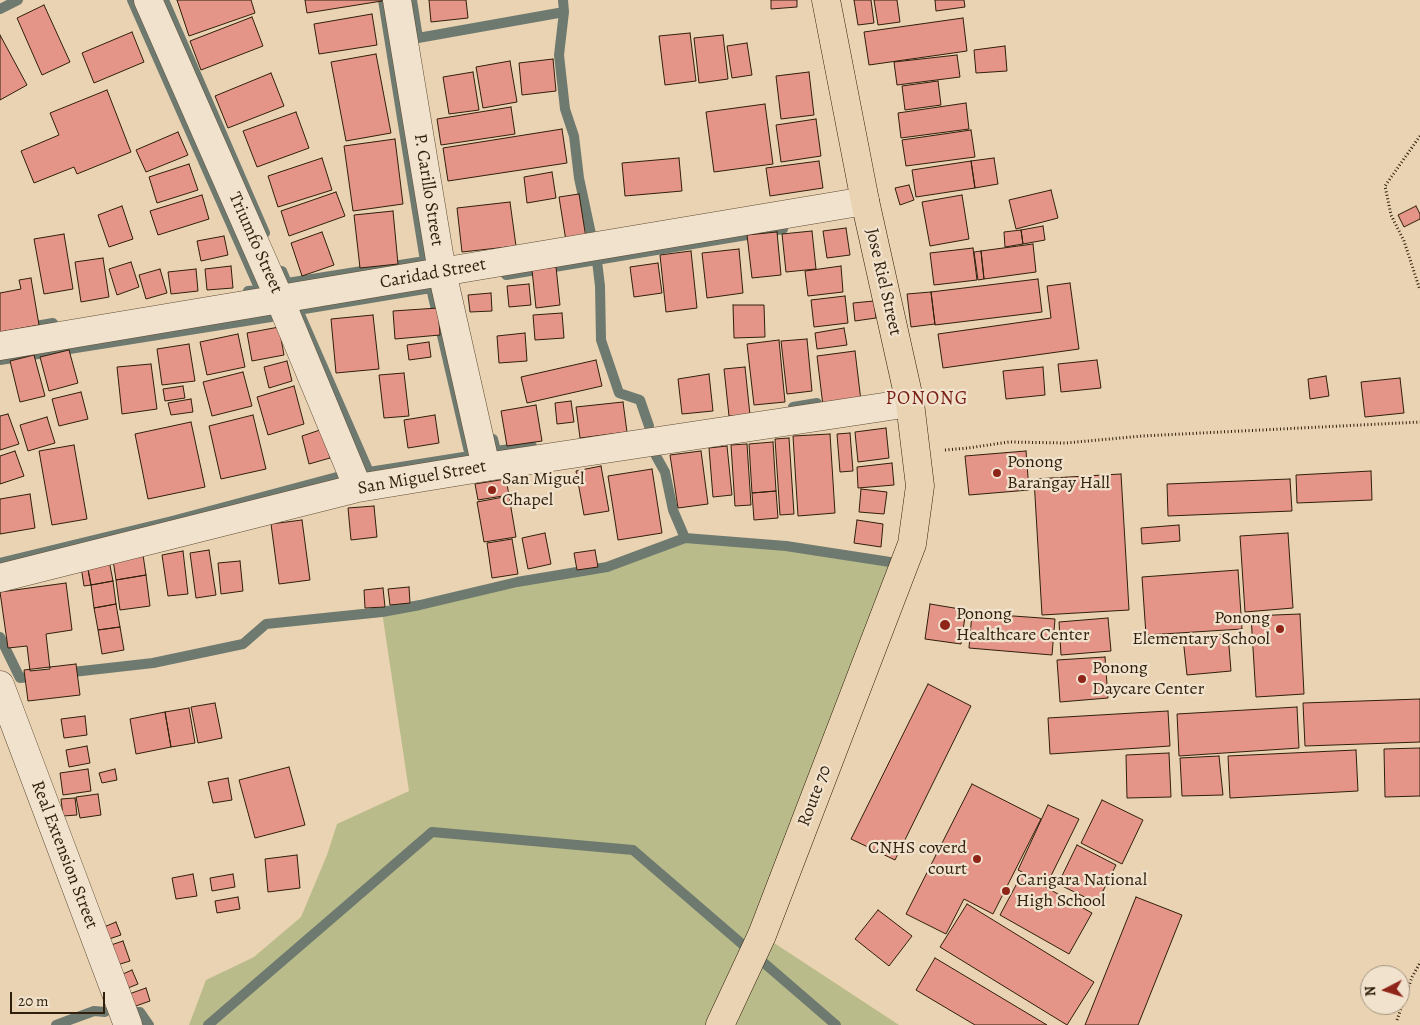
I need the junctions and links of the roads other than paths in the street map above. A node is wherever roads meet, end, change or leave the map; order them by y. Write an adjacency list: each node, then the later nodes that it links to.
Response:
1 (148, 0): 6 (street, Triumfo Street)
2 (397, 0): 5 (street, P. Carillo Street)
3 (826, 0): 4 (highway, Jose Riel Street)
4 (865, 201): 5 (street, Caridad Street); 8 (highway, Jose Riel Street)
5 (442, 272): 6 (street, Caridad Street); 9 (street, P. Carillo Street)
6 (280, 300): 7 (street, Caridad Street); 10 (street, Triumfo Street)
7 (0, 346)
8 (910, 403): 9 (street, San Miguel Street); 11 (highway, Jose Riel Street)
9 (486, 466): 10 (street, San Miguel Street)
10 (358, 488): 12 (street, San Miguel Street)
11 (904, 564): 15 (highway, Route 70)
12 (0, 578)
13 (0, 685): 14 (street, Real Extension Street)
14 (128, 1025)
15 (720, 1025)

